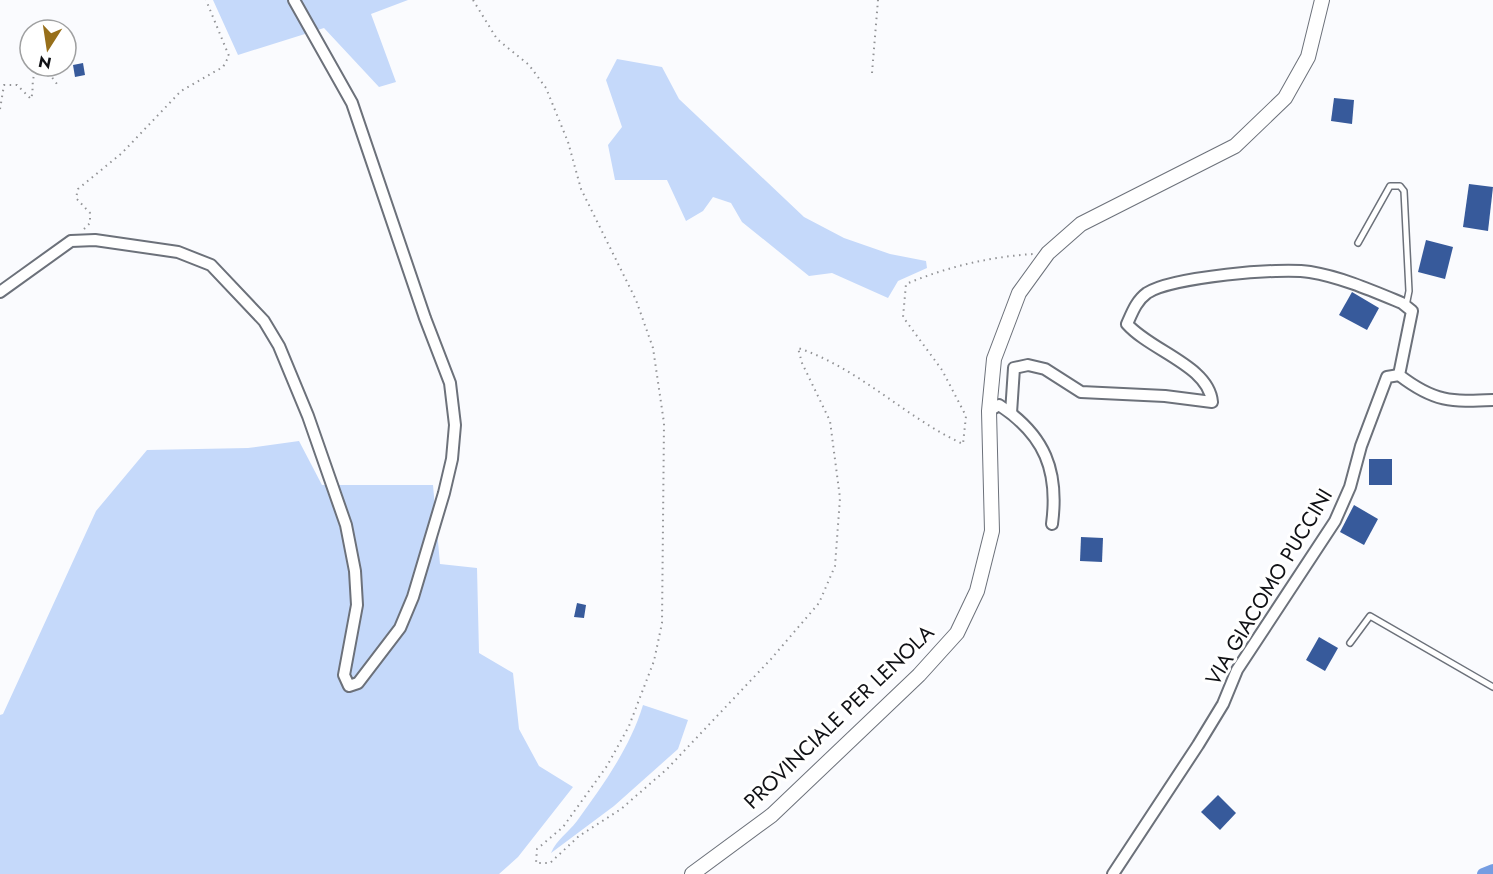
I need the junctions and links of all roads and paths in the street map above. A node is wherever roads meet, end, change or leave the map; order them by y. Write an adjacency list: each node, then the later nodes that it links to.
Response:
1 (206, 0): 9 (path)
2 (294, 0): 9 (street)
3 (473, 0): 11 (path)
4 (878, 0): 6 (path)
5 (1322, 0): 11 (main road, PROVINCIALE PER LENOLA)
6 (872, 73)
7 (57, 84): 8 (path)
8 (0, 109)
9 (71, 241): 12 (street)
10 (1358, 243): 13 (lane)
11 (1048, 253): 16 (main road, PROVINCIALE PER LENOLA)
12 (0, 292)
13 (1406, 306): 14 (street); 17 (street)
14 (1399, 375): 15 (street); 22 (street, VIA GIACOMO PUCCINI)
15 (1493, 400)
16 (989, 411): 17 (street); 21 (main road, PROVINCIALE PER LENOLA)
17 (1011, 413): 18 (street)
18 (1052, 524)
19 (1350, 643): 20 (lane)
20 (1493, 687)
21 (692, 874)
22 (1113, 874)

